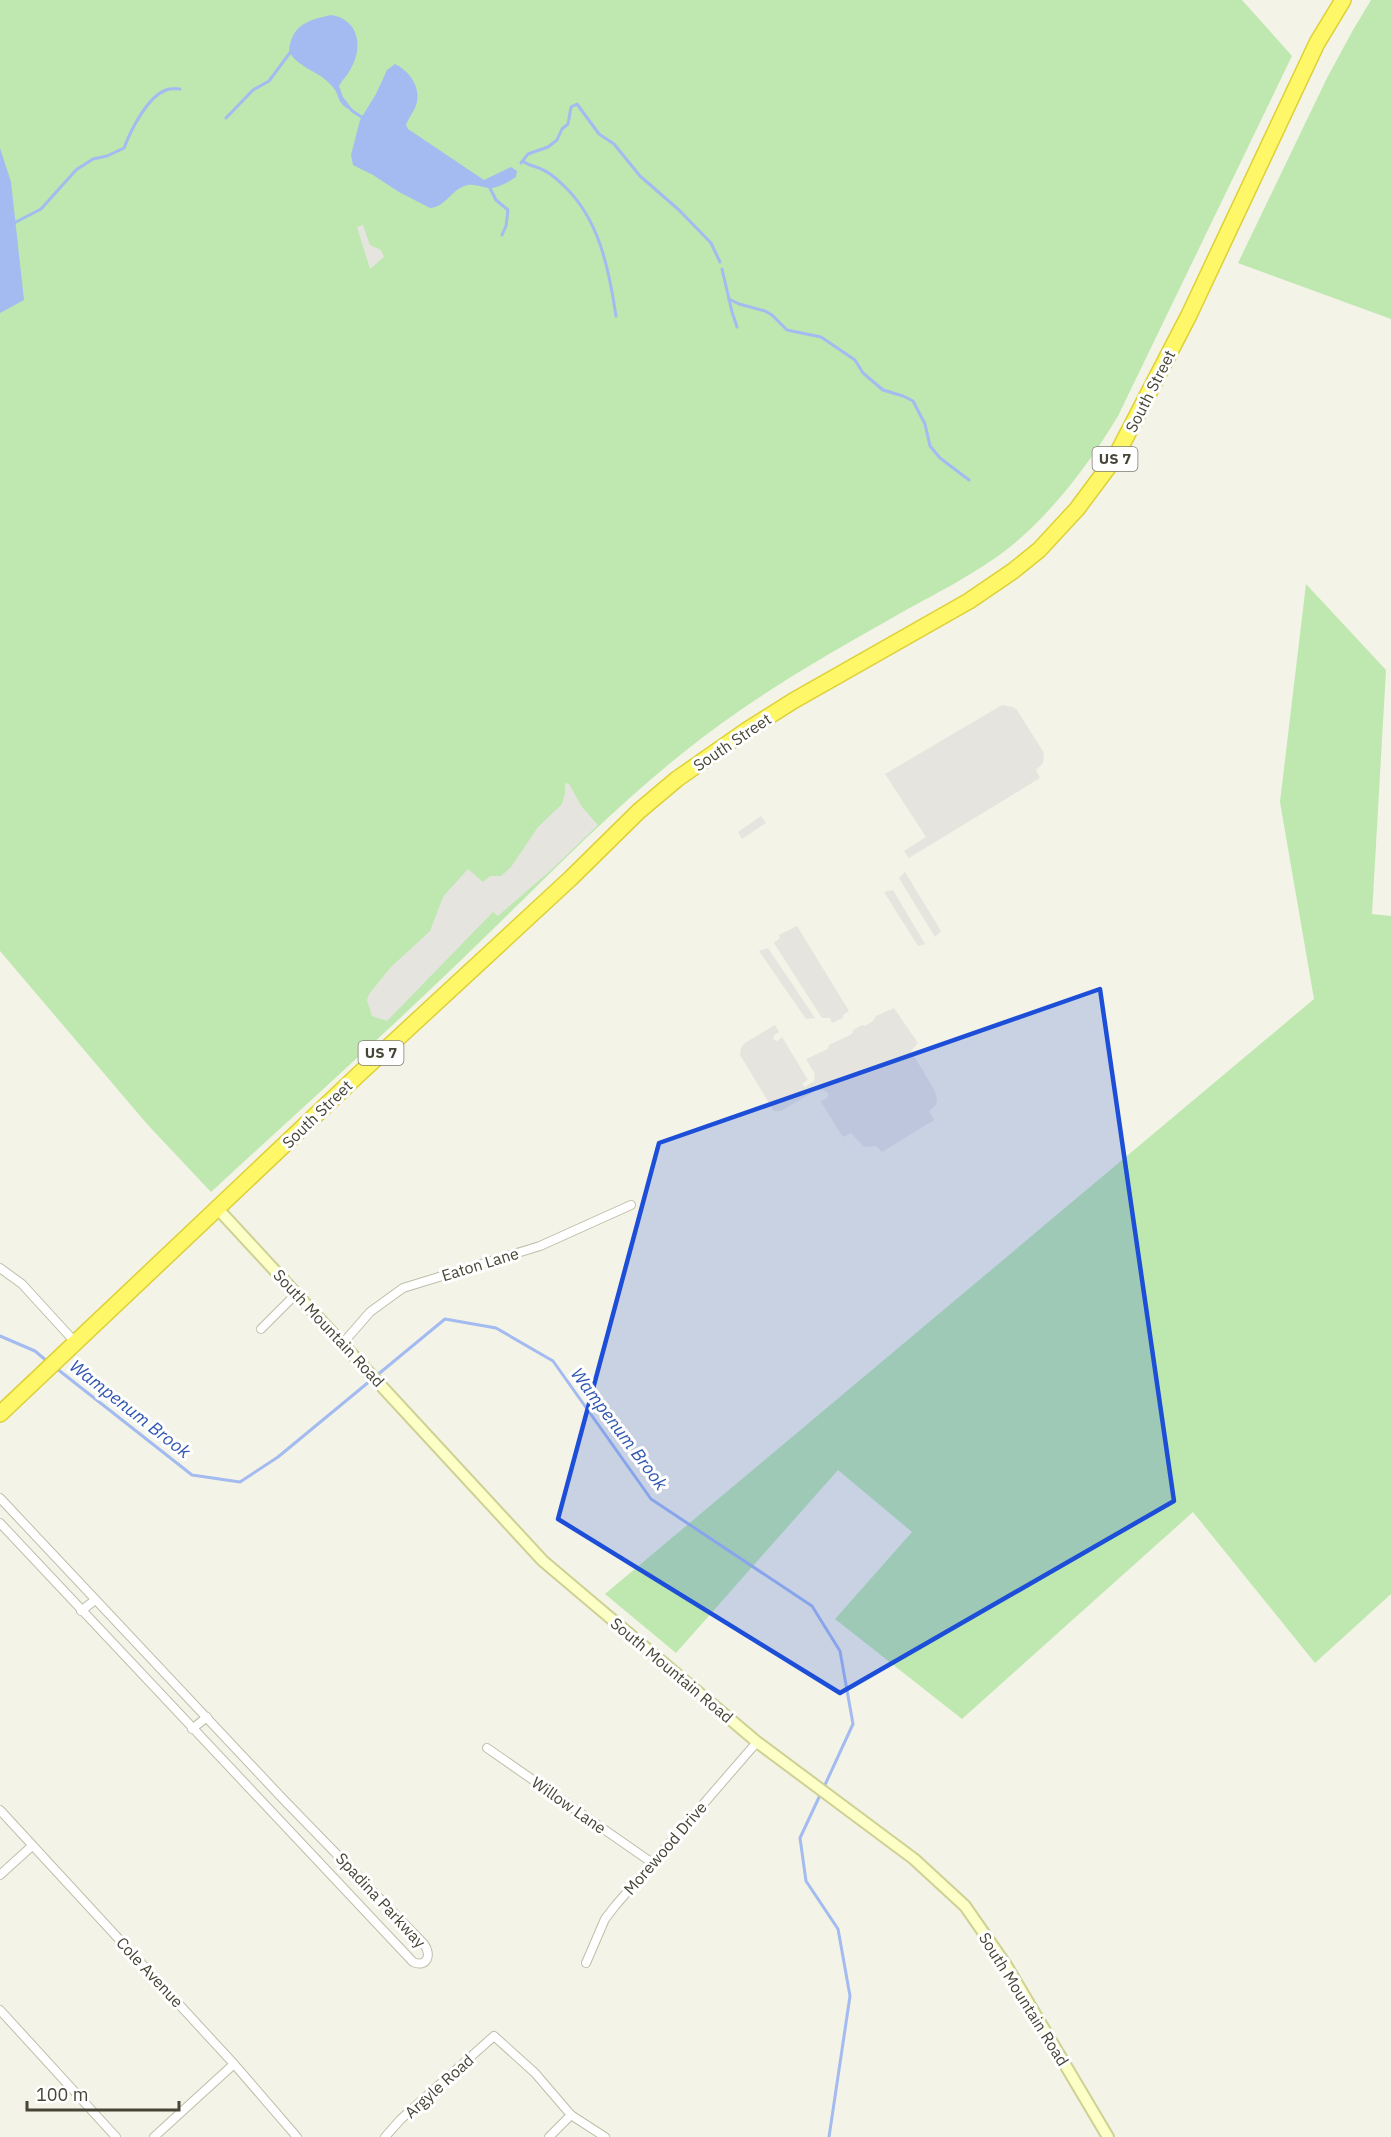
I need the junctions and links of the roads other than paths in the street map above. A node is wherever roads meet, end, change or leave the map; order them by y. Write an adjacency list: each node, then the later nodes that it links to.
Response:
1 (1343, 0): 3 (highway, South Street / US 7)
2 (631, 1205): 8 (street, Eaton Lane)
3 (218, 1209): 5 (street, South Mountain Road); 7 (highway, South Street / US 7)
4 (0, 1268): 7 (street)
5 (297, 1293): 6 (street); 8 (street, South Mountain Road)
6 (261, 1329)
7 (75, 1342): 9 (highway, South Street / US 7)
8 (343, 1343): 16 (street, South Mountain Road)
9 (0, 1414)
10 (0, 1498): 12 (street, Spadina Parkway)
11 (0, 1523): 13 (street, Spadina Parkway)
12 (95, 1600): 13 (street); 14 (street, Spadina Parkway)
13 (81, 1611): 15 (street, Spadina Parkway)
14 (207, 1717): 15 (street); 15 (street, Spadina Parkway)
15 (192, 1729)
16 (757, 1742): 20 (street, Morewood Drive); 32 (street, South Mountain Road)
17 (487, 1748): 20 (street, Willow Lane)
18 (0, 1810): 19 (street, Cole Avenue)
19 (32, 1846): 21 (street); 24 (street, Cole Avenue)
20 (651, 1862): 22 (street, Morewood Drive)
21 (0, 1875)
22 (586, 1963)
23 (0, 2010): 26 (street)
24 (234, 2064): 27 (street); 28 (street, Cole Avenue)
25 (571, 2115): 29 (street, Argyle Road); 30 (street); 31 (street)
26 (116, 2137)
27 (154, 2137)
28 (297, 2137)
29 (385, 2137)
30 (549, 2137)
31 (605, 2137)
32 (1108, 2137)

